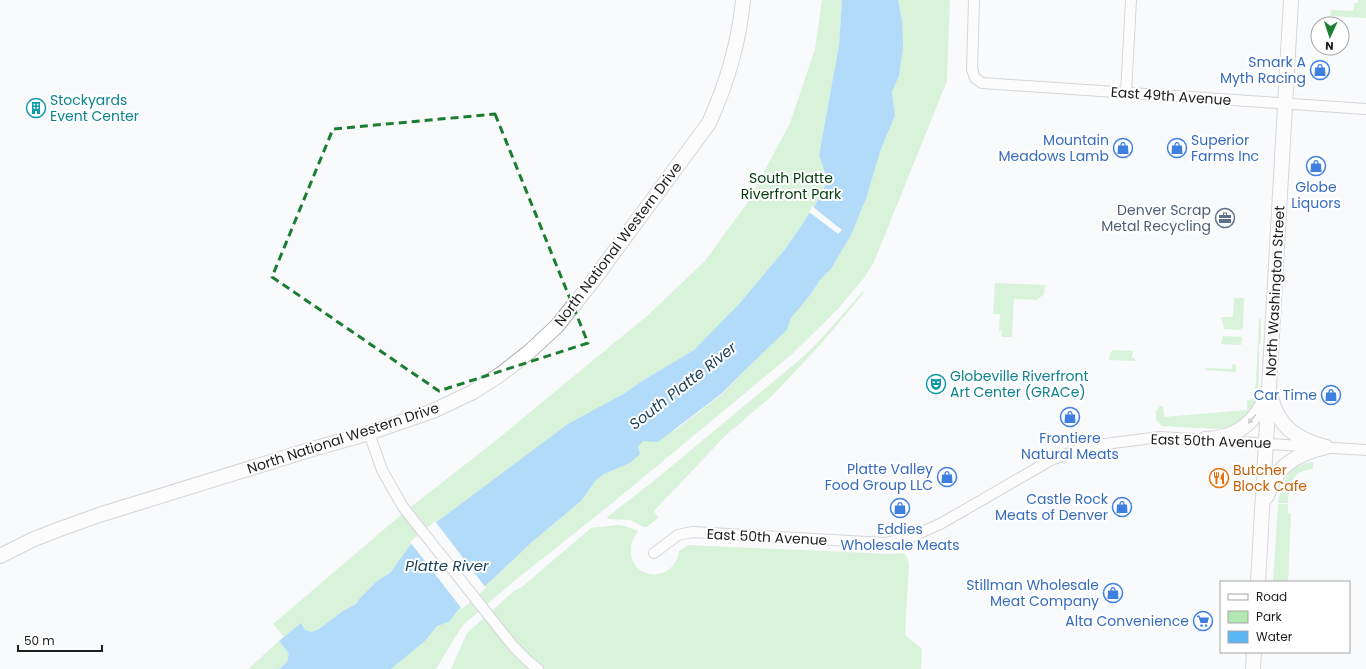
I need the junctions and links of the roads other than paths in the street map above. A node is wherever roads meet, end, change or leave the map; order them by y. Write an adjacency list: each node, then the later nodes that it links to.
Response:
1 (743, 0): 9 (street, North National Western Drive)
2 (974, 0): 5 (street, East 49th Avenue)
3 (1131, 0): 5 (street)
4 (1292, 0): 6 (street, North Washington Street)
5 (1126, 93): 6 (street, East 49th Avenue)
6 (1286, 104): 7 (street, East 49th Avenue); 8 (street, North Washington Street)
7 (1366, 109)
8 (1270, 385): 10 (street, one-way to 10); 11 (street, North Washington Street); 12 (street)
9 (369, 433): 16 (street, North National Western Drive); 19 (street)
10 (1205, 439): 11 (street, East 50th Avenue); 15 (street, East 50th Avenue)
11 (1266, 444): 12 (street, East 50th Avenue); 14 (street, North Washington Street)
12 (1326, 448): 13 (street, East 50th Avenue); 14 (street)
13 (1366, 450)
14 (1262, 512): 17 (street, North Washington Street)
15 (654, 553)
16 (0, 556)
17 (1258, 581)
18 (1254, 653): 20 (street)
19 (538, 669)
20 (1254, 669)

